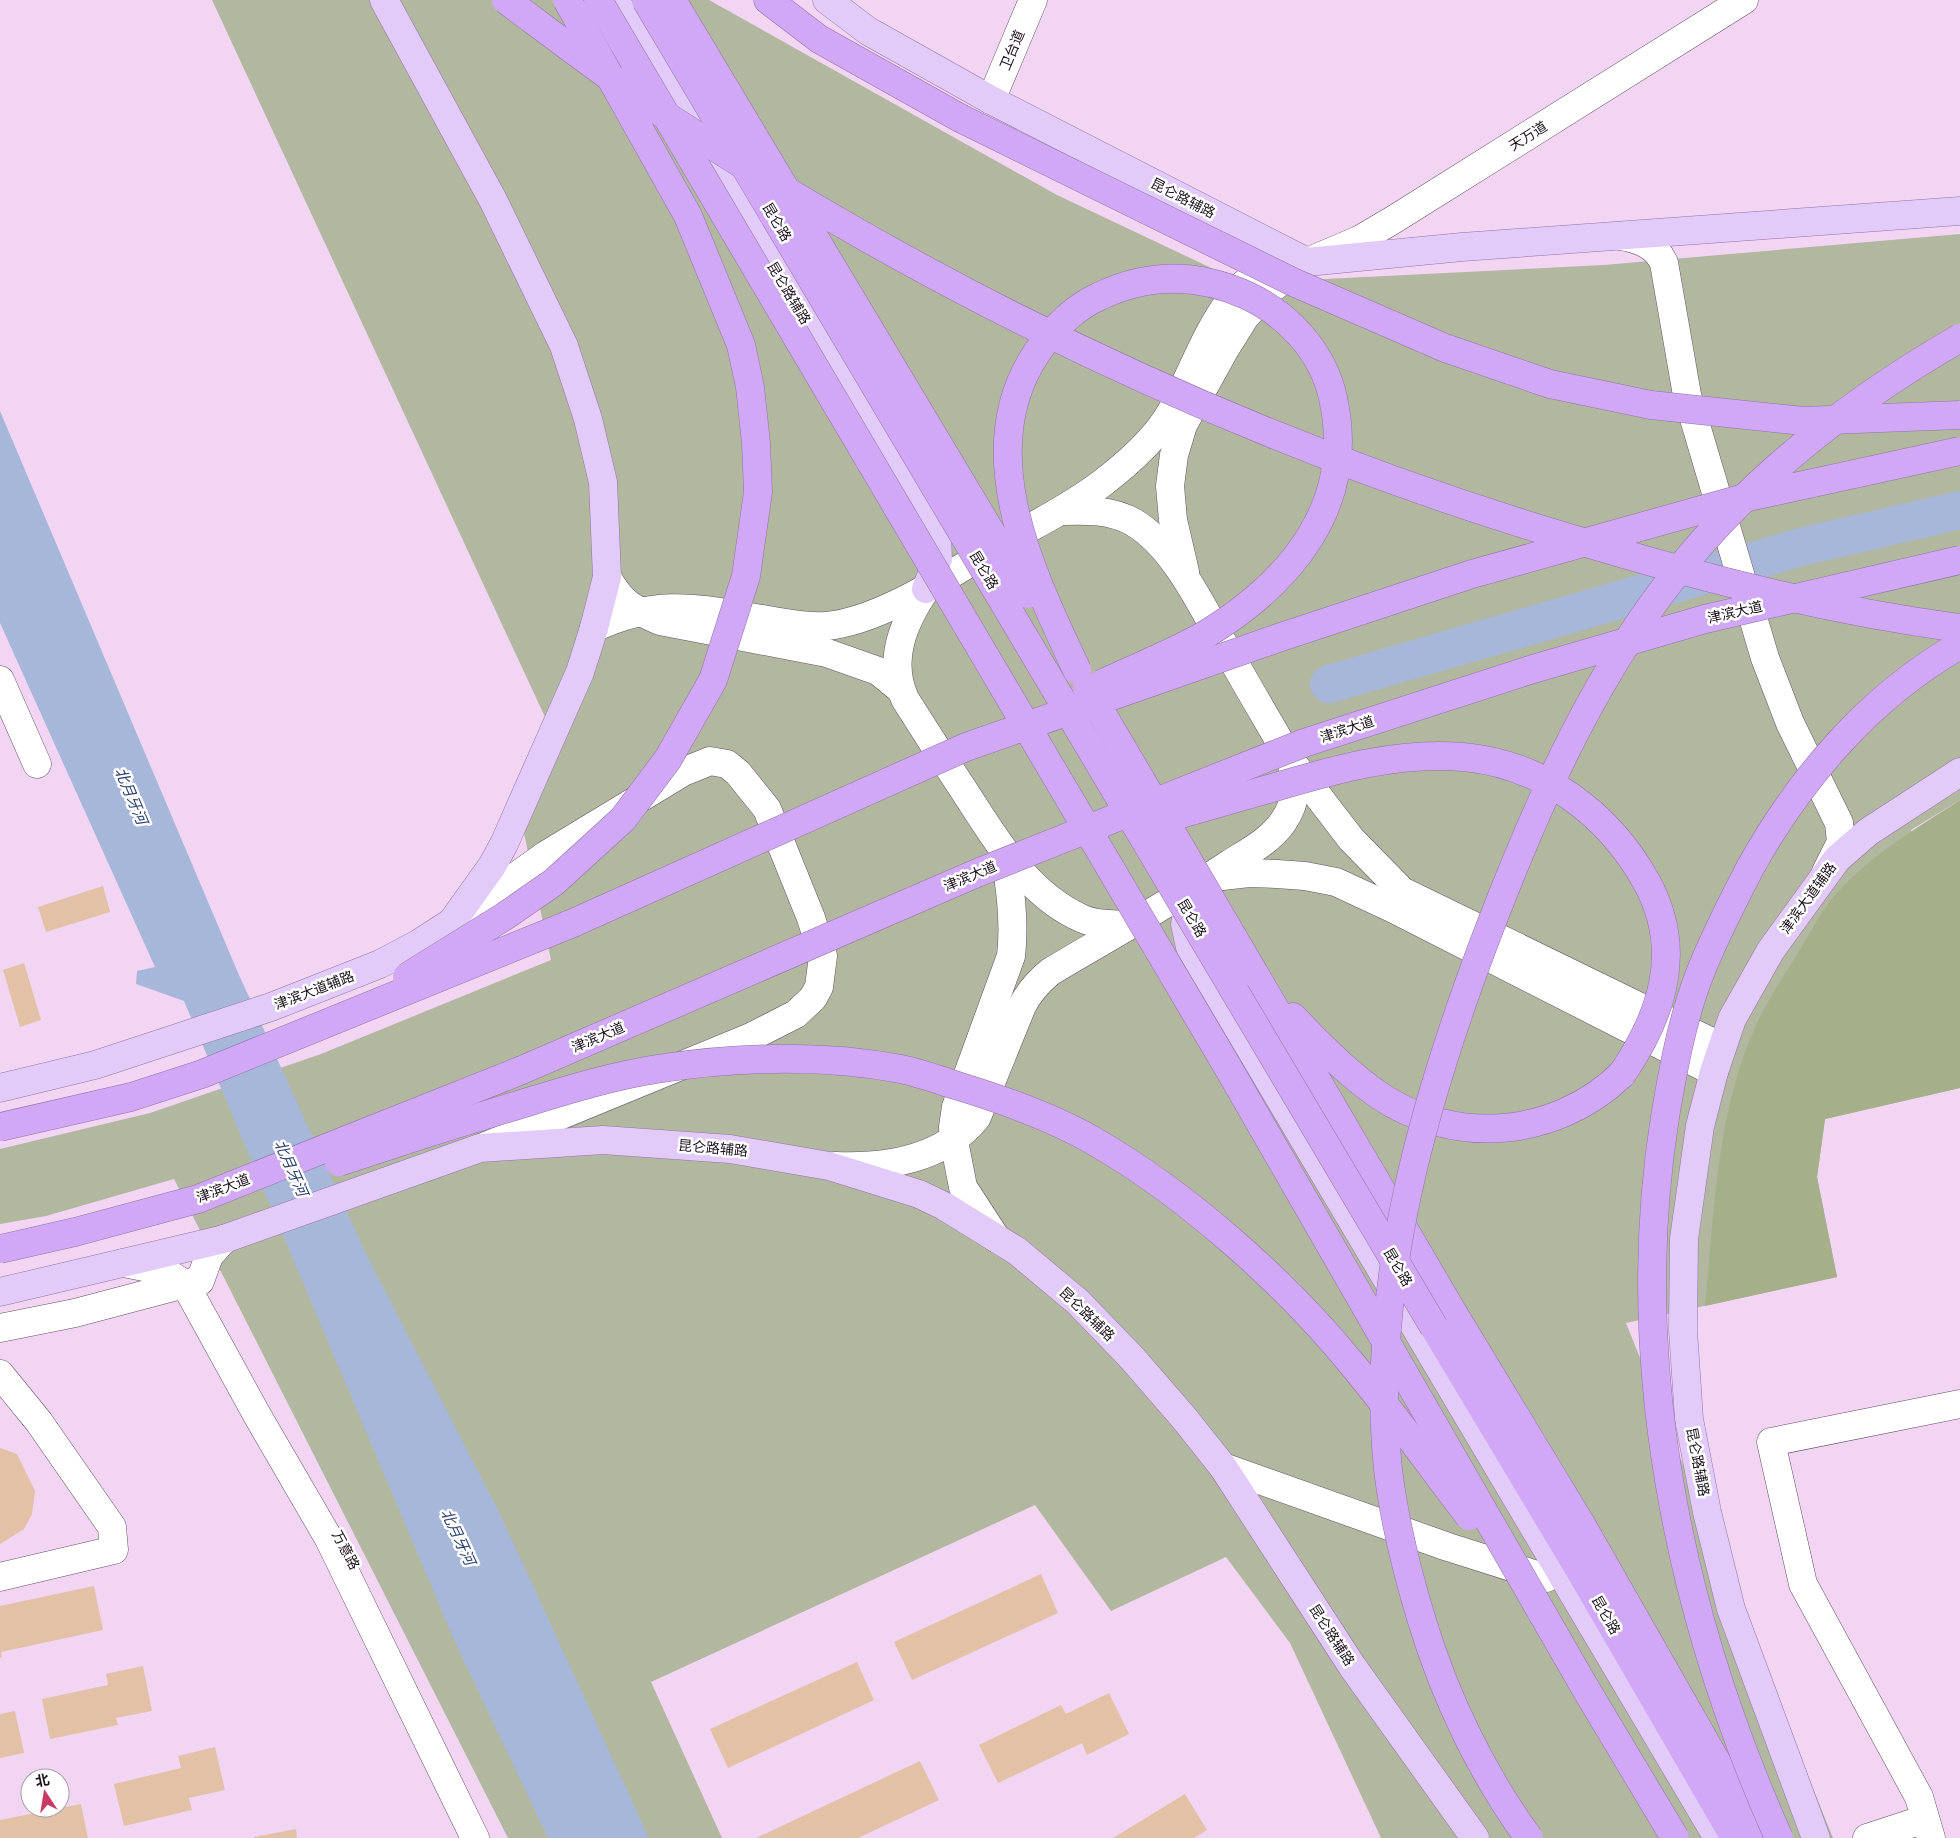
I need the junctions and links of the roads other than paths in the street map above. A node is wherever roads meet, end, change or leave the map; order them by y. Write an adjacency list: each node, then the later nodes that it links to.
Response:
1 (384, 0): 25 (main road)
2 (506, 0): 30 (highway, bridge)
3 (567, 0): 48 (highway, bridge)
4 (598, 0): 68 (highway, bridge)
5 (615, 0): 27 (main road, 昆仑路辅路)
6 (628, 0): 23 (main road, 昆仑路辅路)
7 (646, 0): 77 (highway, 昆仑路, bridge)
8 (672, 0): 32 (highway, bridge)
9 (768, 0): 20 (highway, bridge)
10 (826, 0): 13 (main road, 昆仑路辅路)
11 (1033, 0): 13 (street, 卫台道)
12 (1744, 0): 18 (street, 天万道)
13 (991, 100): 18 (main road, 昆仑路辅路)
14 (1960, 211): 15 (main road)
15 (1699, 232): 16 (main road); 17 (street)
16 (1620, 236): 17 (street); 18 (main road)
17 (1660, 252): 40 (street, bridge)
18 (1307, 262): 22 (street); 26 (street)
19 (1960, 338): 73 (highway, bridge)
20 (1960, 416)
21 (1960, 451): 35 (highway, bridge)
22 (1063, 511): 23 (street); 26 (street)
23 (1004, 543): 27 (street)
24 (1960, 560): 42 (highway, 津滨大道, bridge)
25 (607, 578): 28 (street); 29 (main road)
26 (1188, 583): 36 (street)
27 (926, 589): 28 (street); 34 (street)
28 (638, 611): 29 (street); 34 (street)
29 (594, 628): 45 (main road)
30 (1960, 628)
31 (1960, 645): 79 (highway, bridge)
32 (1077, 670): 35 (highway, bridge); 47 (highway, bridge)
33 (0, 680): 37 (street)
34 (900, 689): 41 (street)
35 (966, 747): 48 (highway, bridge)
36 (1291, 761): 44 (street); 49 (street)
37 (37, 764)
38 (1960, 772): 39 (main road, 津滨大道辅路)
39 (1885, 820): 40 (street); 43 (main road, 津滨大道辅路)
40 (1839, 823): 43 (street)
41 (1005, 854): 46 (street); 52 (street)
42 (977, 872): 47 (highway, bridge); 55 (highway, 津滨大道, bridge)
43 (1825, 874): 49 (main road, 津滨大道辅路)
44 (1210, 877): 46 (street); 49 (street); 76 (main road)
45 (452, 922): 50 (main road, 津滨大道辅路); 53 (street)
46 (1128, 924): 52 (street); 67 (main road)
47 (1254, 973): 78 (highway, bridge)
48 (324, 1026): 51 (highway, bridge)
49 (1718, 1059): 80 (main road, 昆仑路辅路)
50 (0, 1088)
51 (0, 1128)
52 (954, 1141): 54 (street); 56 (street)
53 (480, 1148): 54 (main road, 昆仑路辅路); 57 (main road)
54 (829, 1166): 56 (main road, 昆仑路辅路)
55 (198, 1199): 58 (highway, 津滨大道, bridge); 68 (highway, bridge)
56 (996, 1238): 65 (main road, 昆仑路辅路)
57 (224, 1239): 59 (main road); 60 (street)
58 (0, 1249)
59 (124, 1263): 60 (street); 61 (main road)
60 (192, 1282): 62 (street); 70 (street, 万意路); 71 (street, 万意路)
61 (0, 1292)
62 (0, 1328)
63 (0, 1374): 66 (street)
64 (1960, 1404): 69 (street)
65 (1223, 1467): 67 (street); 72 (main road, 昆仑路辅路)
66 (0, 1577)
67 (1546, 1578): 75 (main road)
68 (1587, 1691): 74 (highway, bridge)
69 (1928, 1828): 81 (street)
70 (475, 1838)
71 (490, 1838)
72 (1475, 1838)
73 (1529, 1838)
74 (1675, 1838)
75 (1699, 1838)
76 (1718, 1838)
77 (1736, 1838)
78 (1760, 1838)
79 (1779, 1838)
80 (1816, 1838)
81 (1867, 1838)

